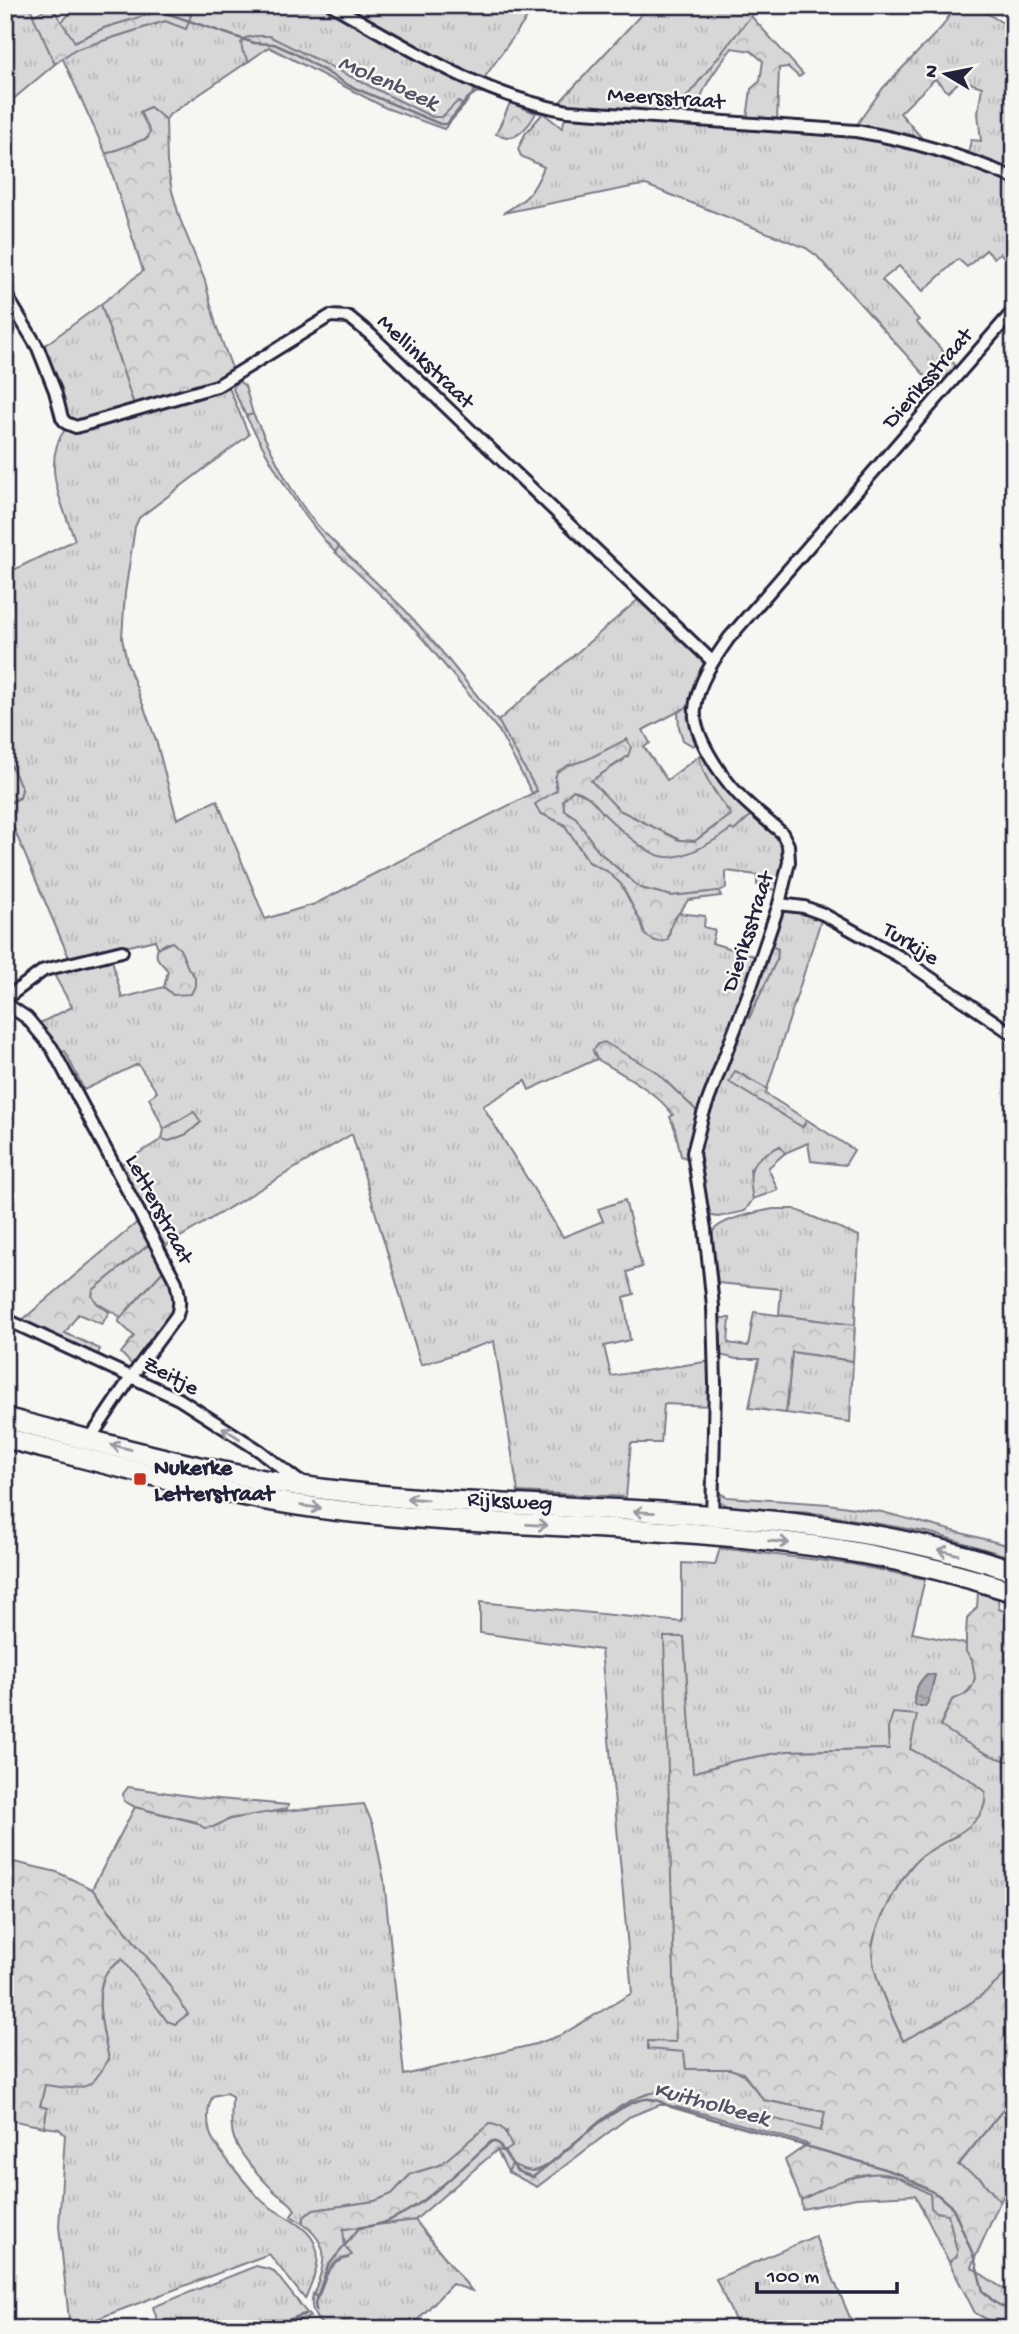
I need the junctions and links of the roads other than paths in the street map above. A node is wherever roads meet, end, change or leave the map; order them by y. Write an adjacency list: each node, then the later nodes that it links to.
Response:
1 (332, 5): 2 (street, Meersstraat)
2 (1014, 178)
3 (5, 293): 5 (street, Mellinkstraat)
4 (1014, 310): 5 (street, Dieriksstraat)
5 (712, 661): 6 (street, Dieriksstraat)
6 (779, 904): 9 (street, Turkije); 16 (street, Dieriksstraat)
7 (122, 951): 8 (street, Letterstraat)
8 (5, 1001): 11 (street, Letterstraat)
9 (1014, 1035)
10 (5, 1319): 11 (street, Zeitje)
11 (132, 1376): 14 (street, Letterstraat); 15 (street, Zeitje, one-way to 11)
12 (5, 1418): 14 (highway, Rijksweg)
13 (5, 1438): 16 (highway, Rijksweg, one-way to 16)
14 (89, 1440): 15 (highway, Rijksweg, one-way to 14)
15 (306, 1487): 16 (highway, Rijksweg, one-way to 15)
16 (711, 1526): 17 (highway, Rijksweg, one-way to 16); 18 (highway, Rijksweg, one-way to 18)
17 (1014, 1571)
18 (1014, 1592)

